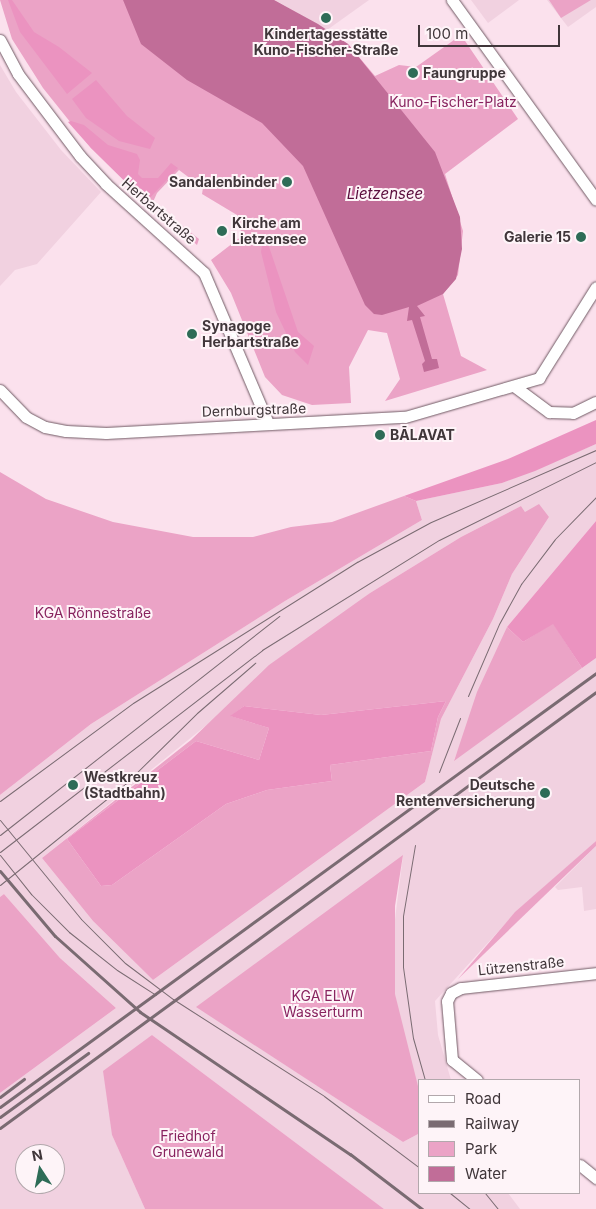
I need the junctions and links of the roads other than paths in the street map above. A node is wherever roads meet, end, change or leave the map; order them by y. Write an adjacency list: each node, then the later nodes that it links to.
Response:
1 (452, 0): 3 (street)
2 (0, 40): 8 (street, Herbartstraße)
3 (596, 200)
4 (596, 287): 5 (street, Dernburgstraße)
5 (517, 385): 7 (street); 8 (street, Dernburgstraße)
6 (0, 390): 8 (street, Dernburgstraße)
7 (596, 402)
8 (268, 422)
9 (596, 973): 10 (street, Lützenstraße)
10 (477, 1079)
11 (581, 1166): 12 (street)
12 (596, 1178)

